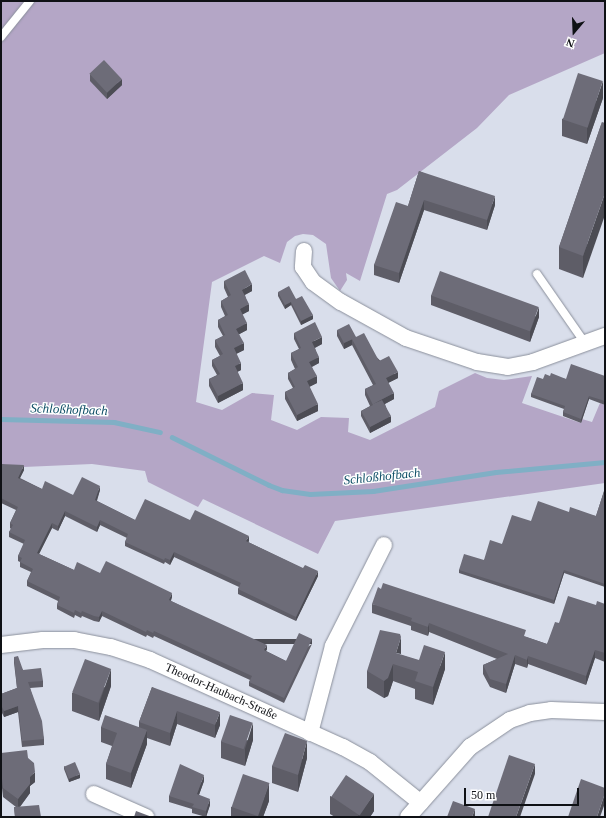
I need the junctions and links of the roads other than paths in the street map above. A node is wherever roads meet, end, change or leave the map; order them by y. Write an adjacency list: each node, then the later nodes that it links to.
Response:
1 (30, 1): 2 (lane)
2 (1, 37)
3 (304, 251): 6 (street)
4 (537, 274): 6 (lane)
5 (605, 336): 6 (street)
6 (585, 344)
7 (384, 546): 10 (street)
8 (1, 645): 10 (street, Theodor-Haubach-Straße)
9 (605, 712): 12 (street)
10 (310, 733): 12 (street, Theodor-Haubach-Straße)
11 (94, 794): 13 (street)
12 (421, 803): 14 (street)
13 (146, 817)
14 (408, 817)

